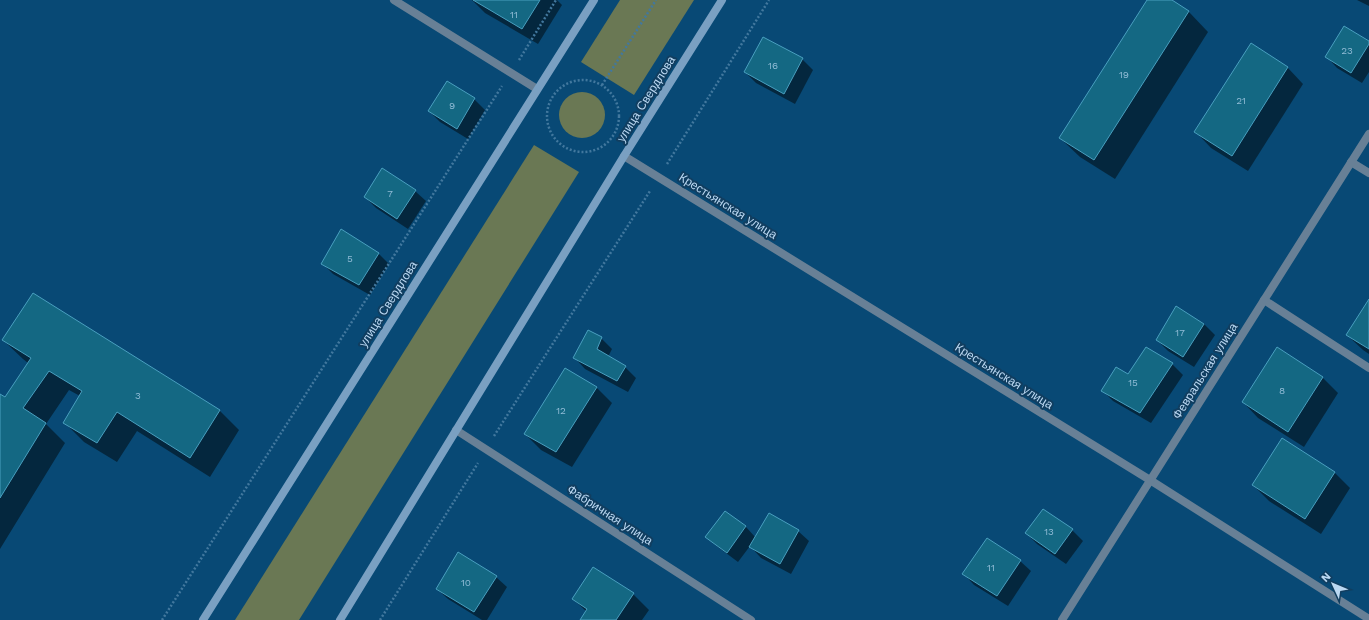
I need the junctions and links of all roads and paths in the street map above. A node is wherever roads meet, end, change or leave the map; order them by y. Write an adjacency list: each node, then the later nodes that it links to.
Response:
1 (394, 0): 7 (street)
2 (556, 0): 7 (path)
3 (594, 0): 9 (main road, улица Свердлова)
4 (656, 0): 8 (path)
5 (722, 0): 11 (main road, улица Свердлова)
6 (769, 0): 14 (path)
7 (511, 73): 9 (street); 21 (path)
8 (602, 86): 8 (path)
9 (537, 90): 22 (main road, улица Свердлова)
10 (1369, 134): 12 (street, Февральская улица)
11 (624, 156): 14 (street, Крестьянская улица); 17 (main road, улица Свердлова)
12 (1351, 162): 13 (street); 15 (street, Февральская улица)
13 (1369, 173)
14 (659, 177): 18 (path); 19 (street, Крестьянская улица)
15 (1264, 300): 16 (street); 19 (street, Февральская улица)
16 (1369, 368)
17 (456, 430): 18 (street, Фабричная улица); 23 (main road, улица Свердлова)
18 (486, 449): 24 (path); 25 (street, Фабричная улица)
19 (1150, 480): 20 (street, Крестьянская улица); 26 (street, Февральская улица)
20 (1369, 619)
21 (162, 620)
22 (203, 620)
23 (340, 620)
24 (380, 620)
25 (751, 620)
26 (1062, 620)

